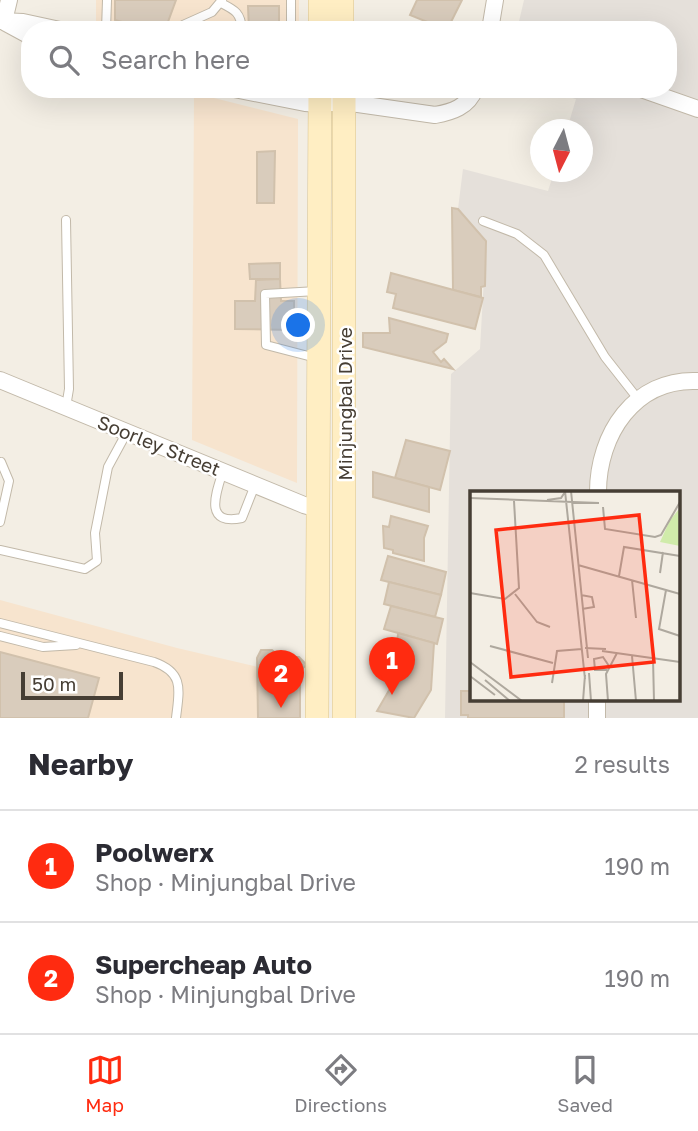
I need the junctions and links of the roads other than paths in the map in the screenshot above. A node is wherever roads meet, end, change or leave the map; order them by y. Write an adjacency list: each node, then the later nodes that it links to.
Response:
1 (9, 0): 8 (street)
2 (107, 0): 9 (lane)
3 (291, 0): 12 (lane)
4 (320, 0): 13 (main road)
5 (342, 0): 14 (main road)
6 (495, 0): 15 (street)
7 (221, 1): 10 (lane); 11 (lane)
8 (2, 21): 16 (street); 17 (street)
9 (106, 21)
10 (192, 21)
11 (241, 21)
12 (291, 21)
13 (320, 21)
14 (342, 21)
15 (492, 21)
16 (21, 22)
17 (21, 31)
18 (317, 98): 26 (main road, Minjungbal Drive)
19 (344, 98): 45 (main road, Minjungbal Drive)
20 (357, 98): 21 (street)
21 (470, 98)
22 (667, 98): 23 (street)
23 (698, 109)
24 (66, 220): 31 (lane)
25 (483, 221): 30 (lane)
26 (320, 291): 27 (main road, Minjungbal Drive); 27 (lane)
27 (319, 358): 37 (main road, Minjungbal Drive)
28 (0, 380): 31 (street, Soorley Street)
29 (698, 381): 30 (street)
30 (638, 399): 36 (street)
31 (66, 407): 32 (street, Soorley Street)
32 (127, 432): 34 (street, Soorley Street); 39 (lane)
33 (1, 462): 38 (lane)
34 (223, 471): 35 (street, Soorley Street); 35 (lane)
35 (255, 485): 37 (street, Soorley Street)
36 (598, 491)
37 (318, 509): 44 (main road, Minjungbal Drive)
38 (0, 522)
39 (0, 550)
40 (0, 623): 42 (lane)
41 (0, 636): 42 (lane)
42 (84, 645): 43 (lane)
43 (176, 718)
44 (317, 718)
45 (344, 718)

